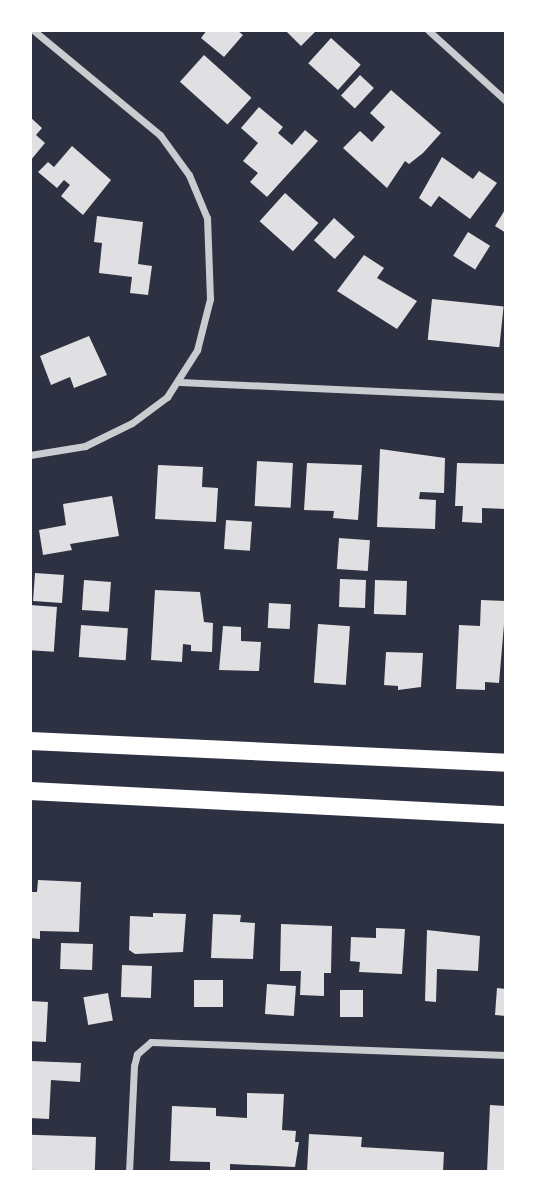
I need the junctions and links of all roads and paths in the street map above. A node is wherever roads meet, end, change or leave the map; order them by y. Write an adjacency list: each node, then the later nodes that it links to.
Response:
1 (33, 30): 4 (street)
2 (428, 30): 3 (street)
3 (506, 101)
4 (180, 382): 5 (street); 6 (street)
5 (506, 397)
6 (30, 455)
7 (30, 741): 8 (main road)
8 (506, 763)
9 (30, 791): 10 (main road)
10 (506, 815)
11 (506, 1055): 12 (street)
12 (129, 1172)

